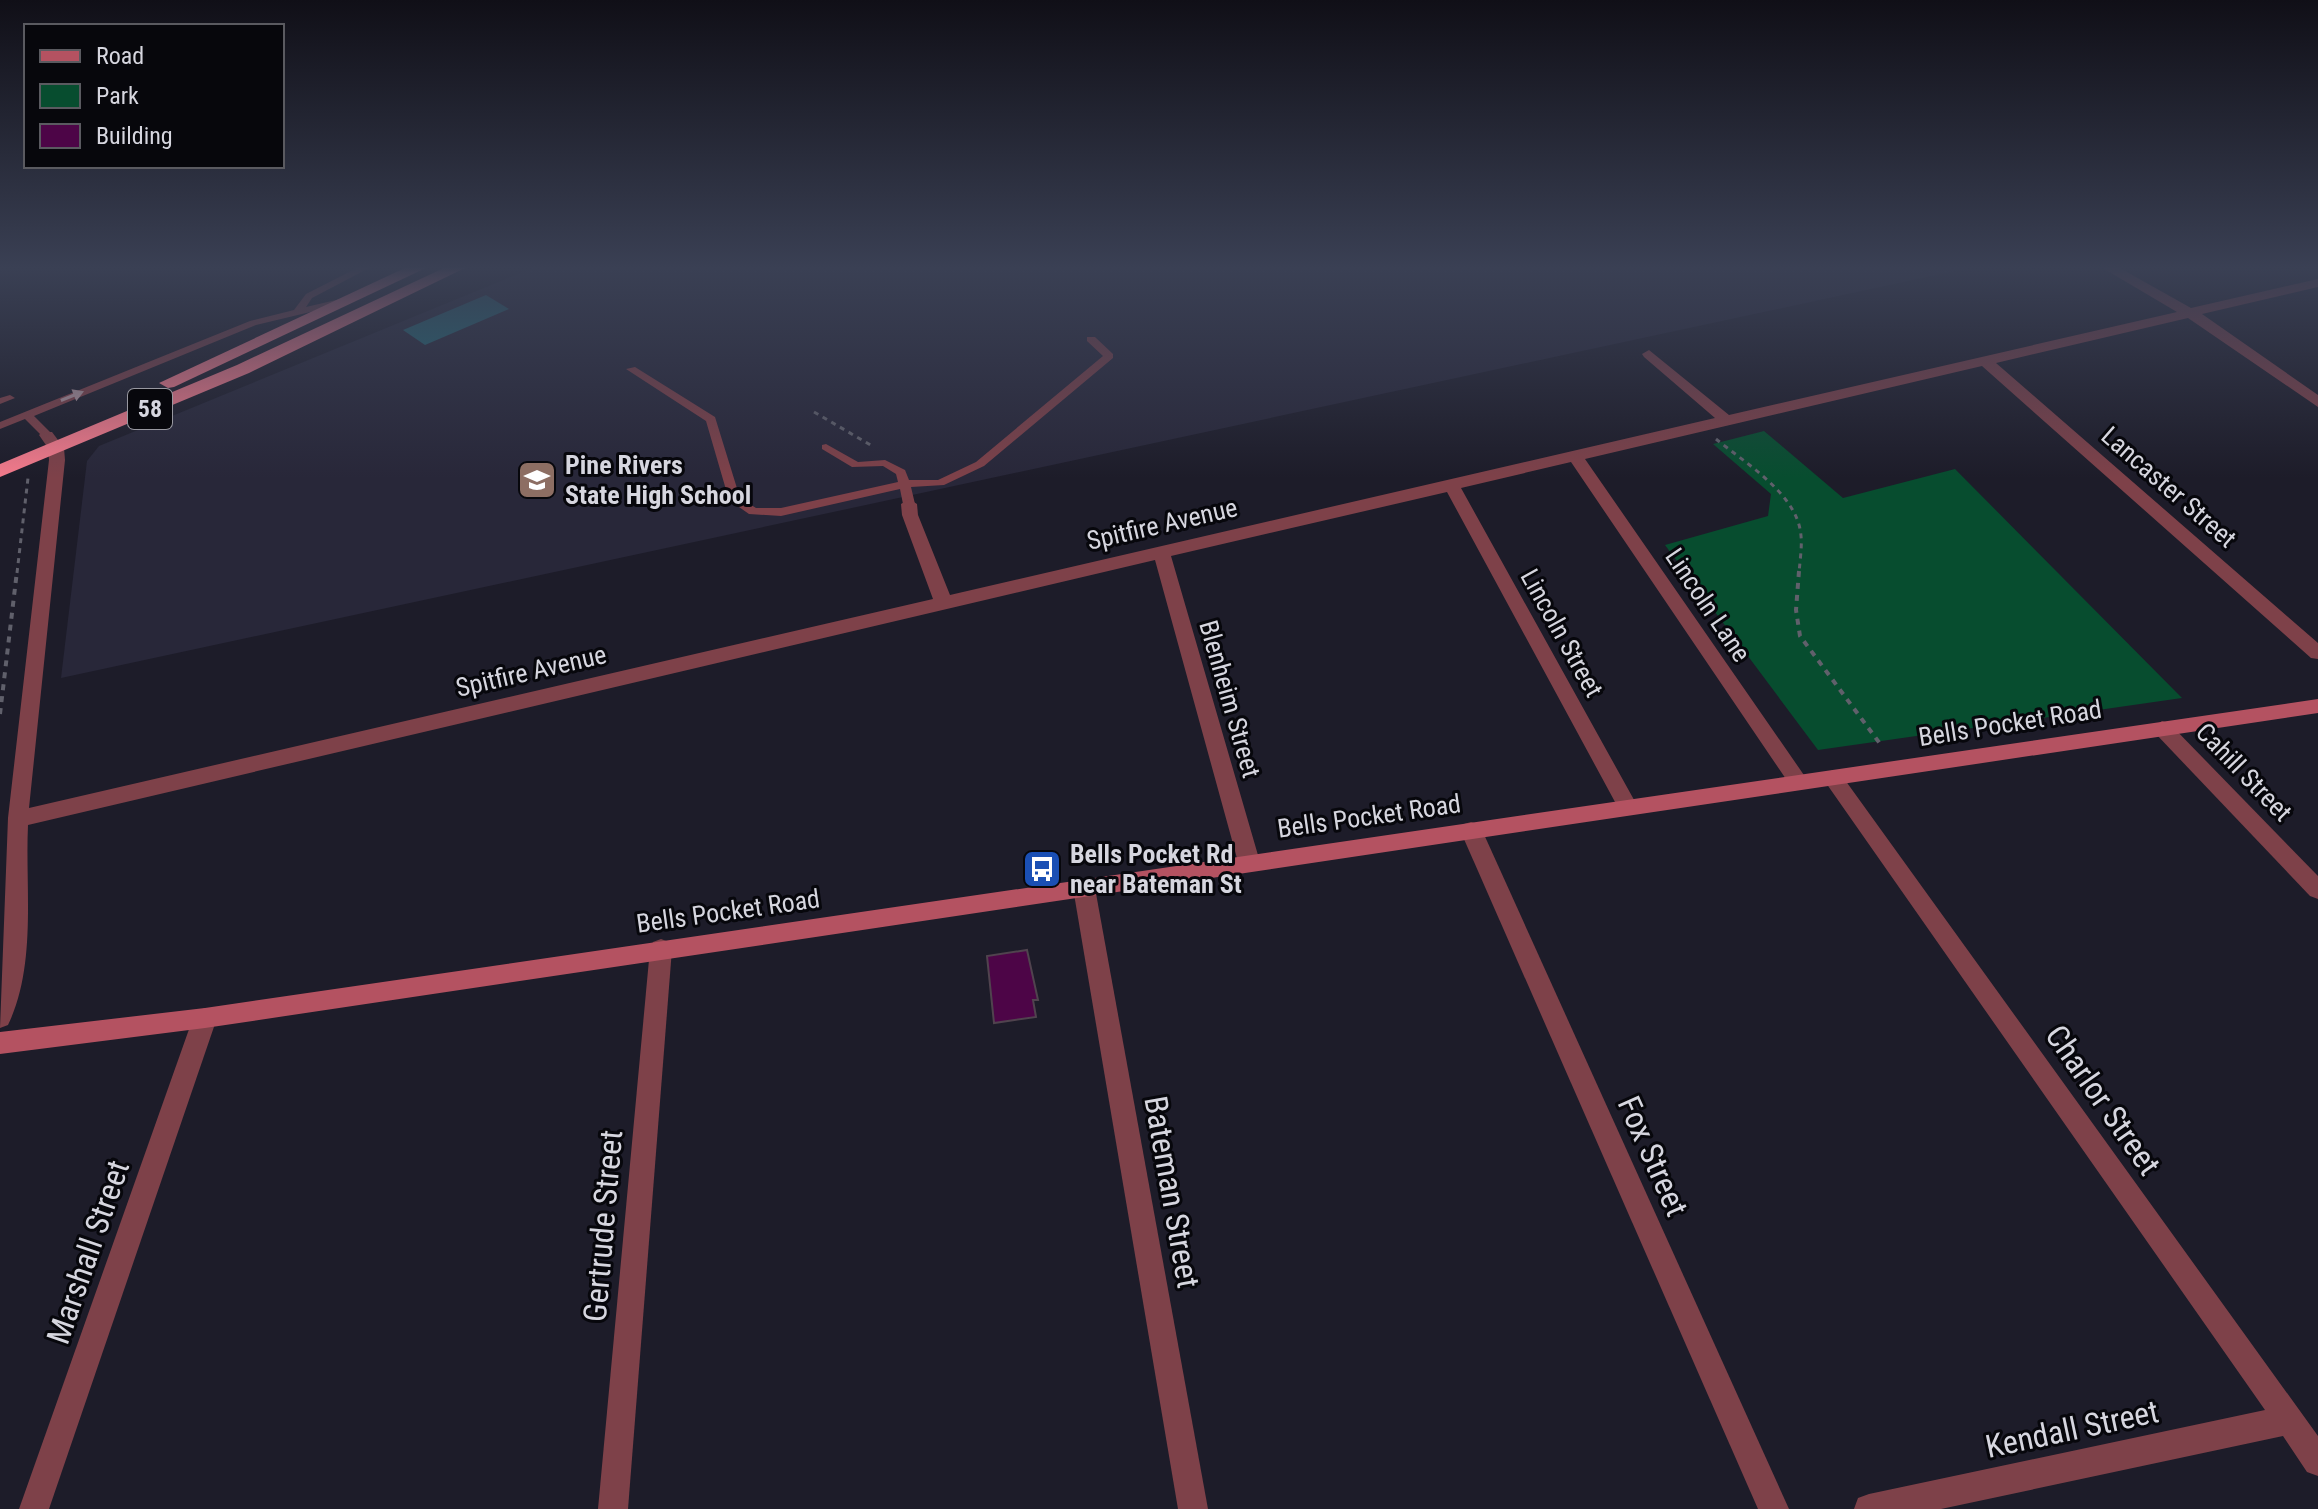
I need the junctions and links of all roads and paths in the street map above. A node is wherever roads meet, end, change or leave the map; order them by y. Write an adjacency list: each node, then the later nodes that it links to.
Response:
1 (217, 337): 11 (lane, one-way to 1)
2 (273, 337): 15 (highway, 58)
3 (310, 337): 15 (highway, 58)
4 (2086, 337): 8 (street, Spitfire Avenue)
5 (2225, 337): 10 (street)
6 (1091, 339): 21 (lane)
7 (1649, 354): 12 (street)
8 (1985, 361): 12 (street, Spitfire Avenue); 26 (street, Lancaster Street)
9 (631, 369): 21 (lane)
10 (2318, 402)
11 (27, 415): 13 (lane); 15 (lane)
12 (1727, 421): 18 (street, Spitfire Avenue)
13 (0, 426)
14 (1706, 440): 30 (path)
15 (51, 442): 17 (highway, 58); 19 (highway, 58); 34 (street)
16 (826, 447): 21 (lane)
17 (0, 454)
18 (1575, 456): 22 (street, Spitfire Avenue); 32 (street, Lincoln Lane)
19 (0, 471)
20 (25, 475): 28 (path)
21 (906, 484): 23 (lane)
22 (1451, 484): 24 (street, Spitfire Avenue); 33 (street, Lincoln Street)
23 (909, 504): 25 (street)
24 (1161, 551): 25 (street, Spitfire Avenue); 36 (street, Blenheim Street)
25 (943, 601): 34 (street, Spitfire Avenue)
26 (2318, 653)
27 (2318, 706): 29 (main road, Bells Pocket Road)
28 (0, 714)
29 (2162, 728): 31 (main road, Bells Pocket Road); 38 (street, Cahill Street)
30 (1881, 745)
31 (1833, 778): 32 (main road, Bells Pocket Road); 43 (street, Charlor Street)
32 (1799, 783): 33 (main road, Bells Pocket Road)
33 (1628, 807): 35 (main road, Bells Pocket Road)
34 (18, 819): 40 (street)
35 (1471, 830): 36 (main road, Bells Pocket Road); 48 (street, Fox Street)
36 (1249, 862): 37 (main road, Bells Pocket Road)
37 (1084, 888): 39 (main road, Bells Pocket Road); 47 (street, Bateman Street)
38 (2318, 890)
39 (661, 949): 41 (main road, Bells Pocket Road); 46 (street, Gertrude Street)
40 (0, 1018)
41 (205, 1018): 42 (main road, Bells Pocket Road); 45 (street, Marshall Street)
42 (0, 1043)
43 (2289, 1420): 44 (street, Charlor Street); 49 (street, Kendall Street)
44 (2318, 1461)
45 (34, 1509)
46 (613, 1509)
47 (1193, 1509)
48 (1774, 1509)
49 (1869, 1509)

